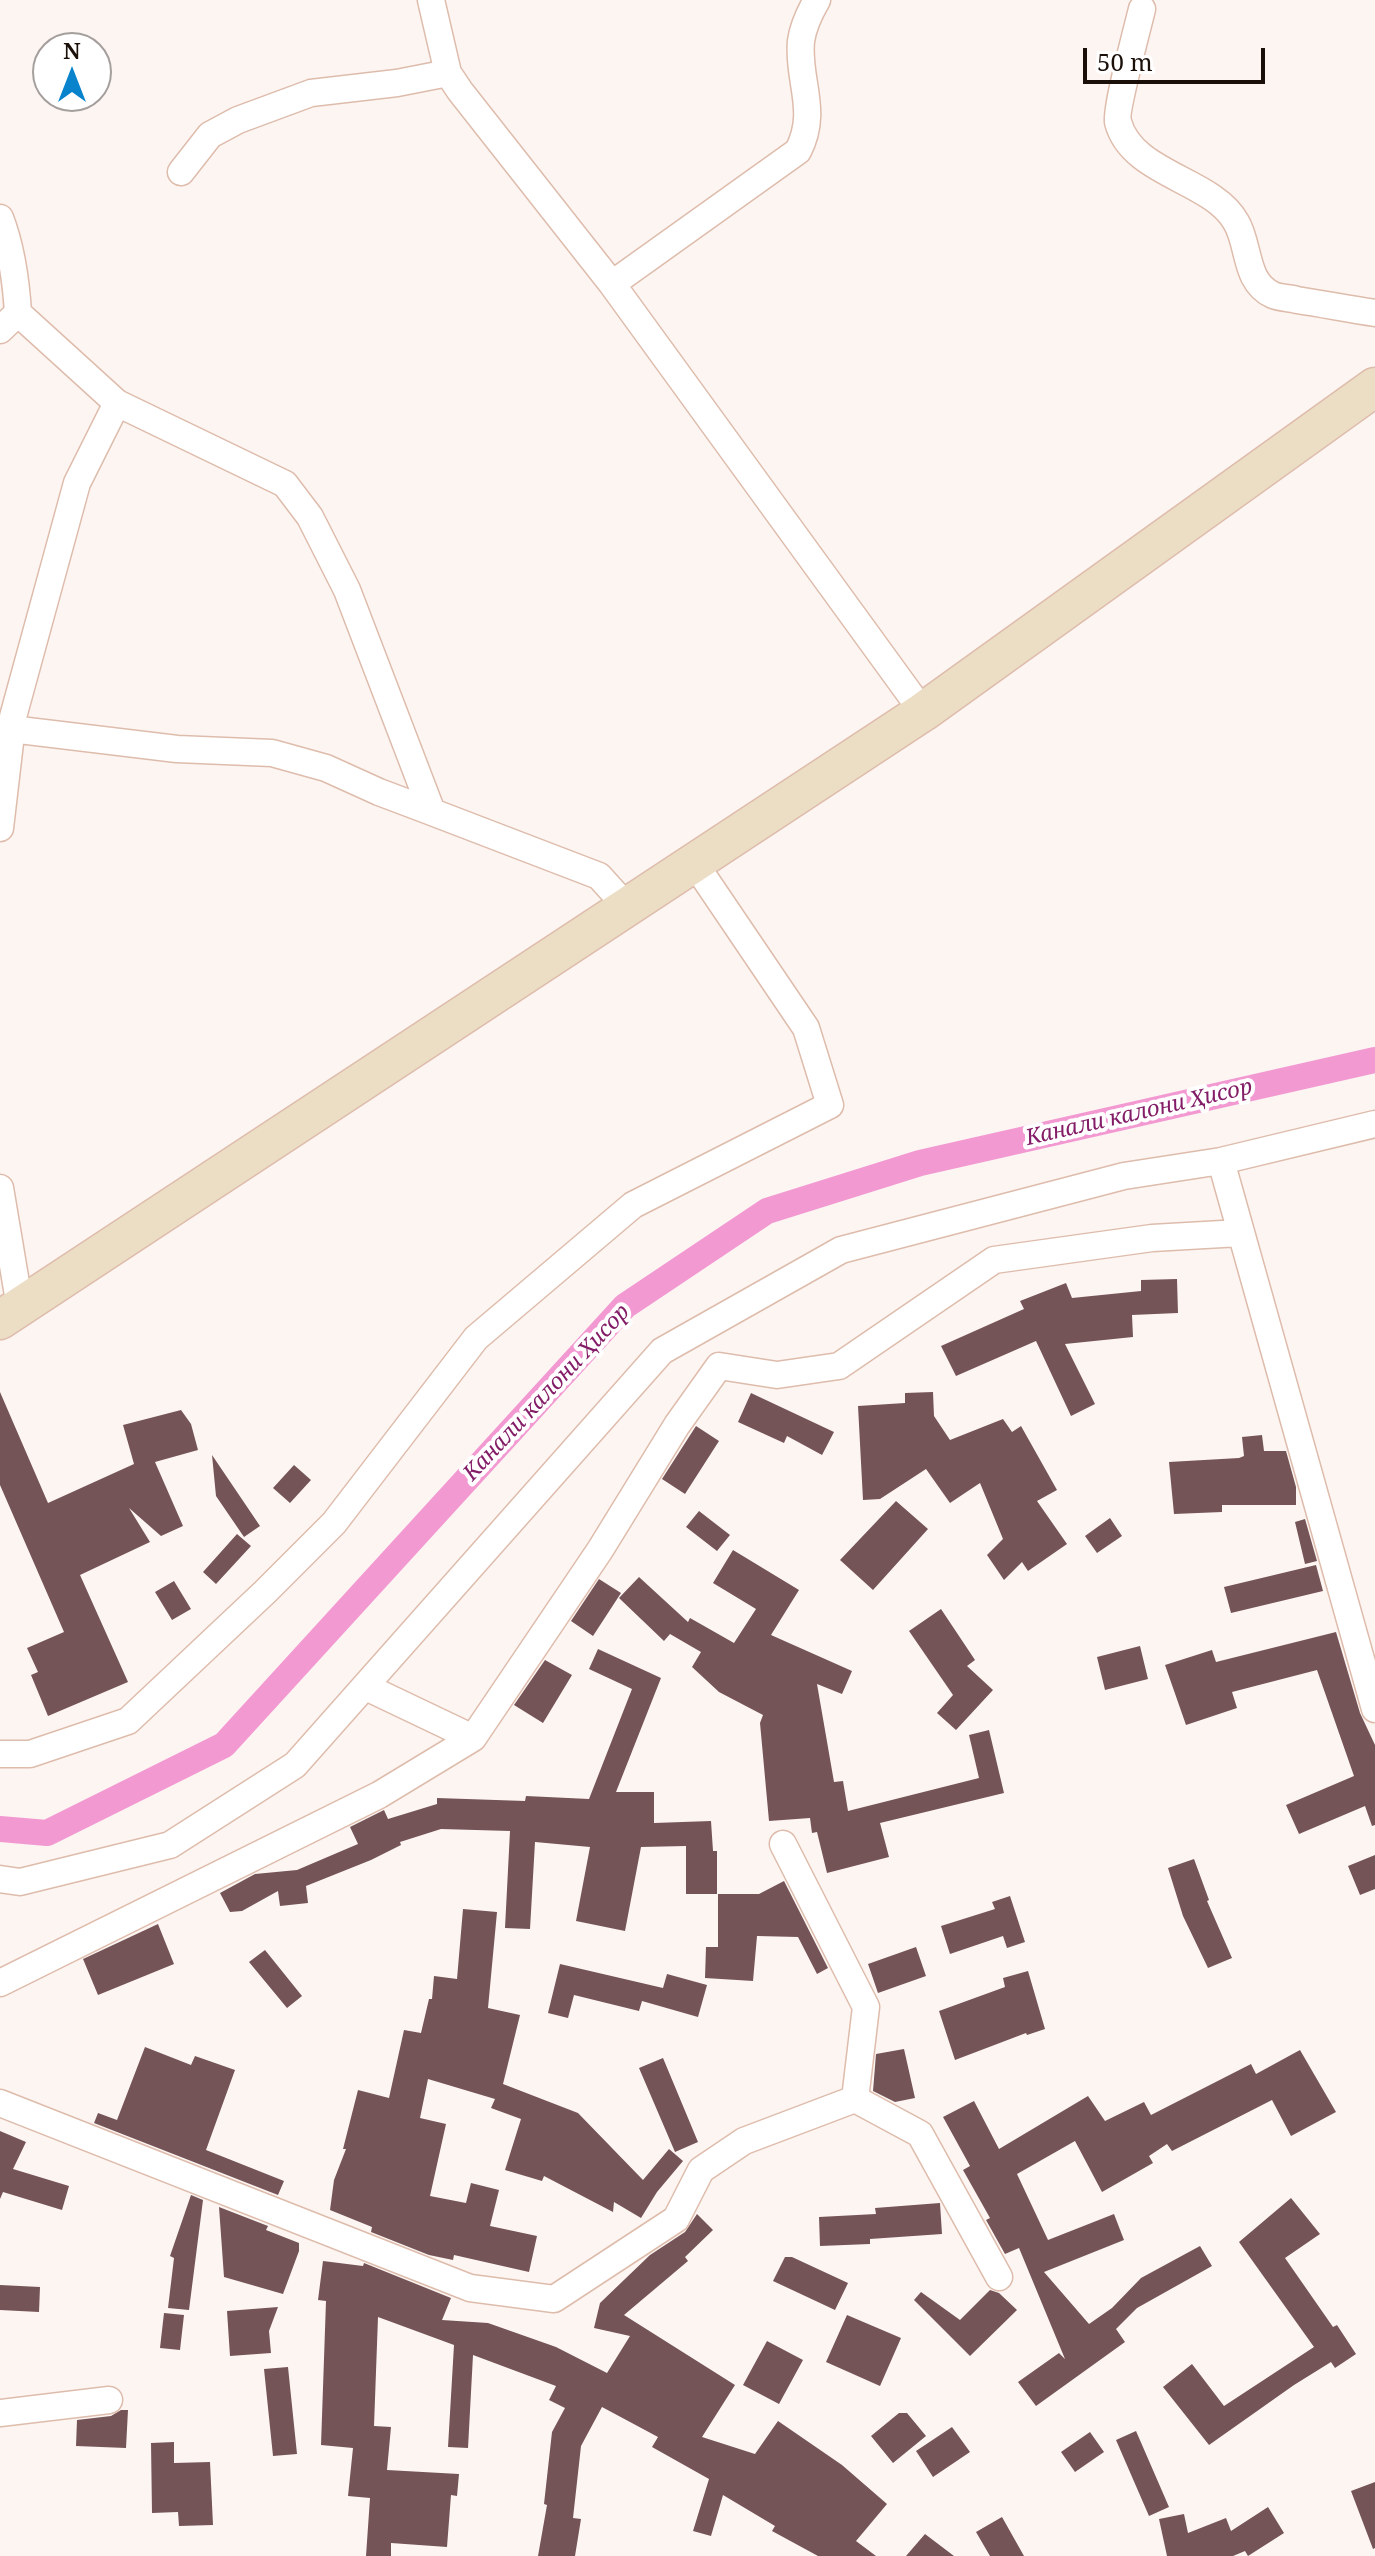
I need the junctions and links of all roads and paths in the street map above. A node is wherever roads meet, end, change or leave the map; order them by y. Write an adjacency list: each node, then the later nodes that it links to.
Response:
1 (431, 0): 4 (street)
2 (817, 0): 7 (street)
3 (1142, 9): 8 (street)
4 (448, 73): 5 (street); 7 (street)
5 (181, 172)
6 (0, 218): 9 (street)
7 (612, 284): 12 (street)
8 (1375, 313)
9 (9, 322): 11 (street)
10 (1375, 387): 12 (main road)
11 (117, 403): 13 (street); 14 (street)
12 (923, 712): 16 (main road)
13 (11, 729): 14 (street); 15 (street)
14 (432, 812): 17 (street)
15 (0, 828)
16 (695, 864): 17 (main road); 26 (street)
17 (627, 907): 22 (main road)
18 (1375, 1124): 19 (street)
19 (1221, 1161): 21 (street); 23 (street)
20 (0, 1188): 22 (street)
21 (1240, 1233): 24 (street); 25 (street)
22 (10, 1314)
23 (366, 1687): 25 (street); 28 (street)
24 (1375, 1709)
25 (473, 1738): 29 (street)
26 (0, 1754)
27 (783, 1844): 30 (street)
28 (0, 1879)
29 (0, 1983)
30 (855, 2099): 31 (street); 32 (street)
31 (0, 2103)
32 (999, 2277)
33 (109, 2400): 34 (street)
34 (0, 2413)

